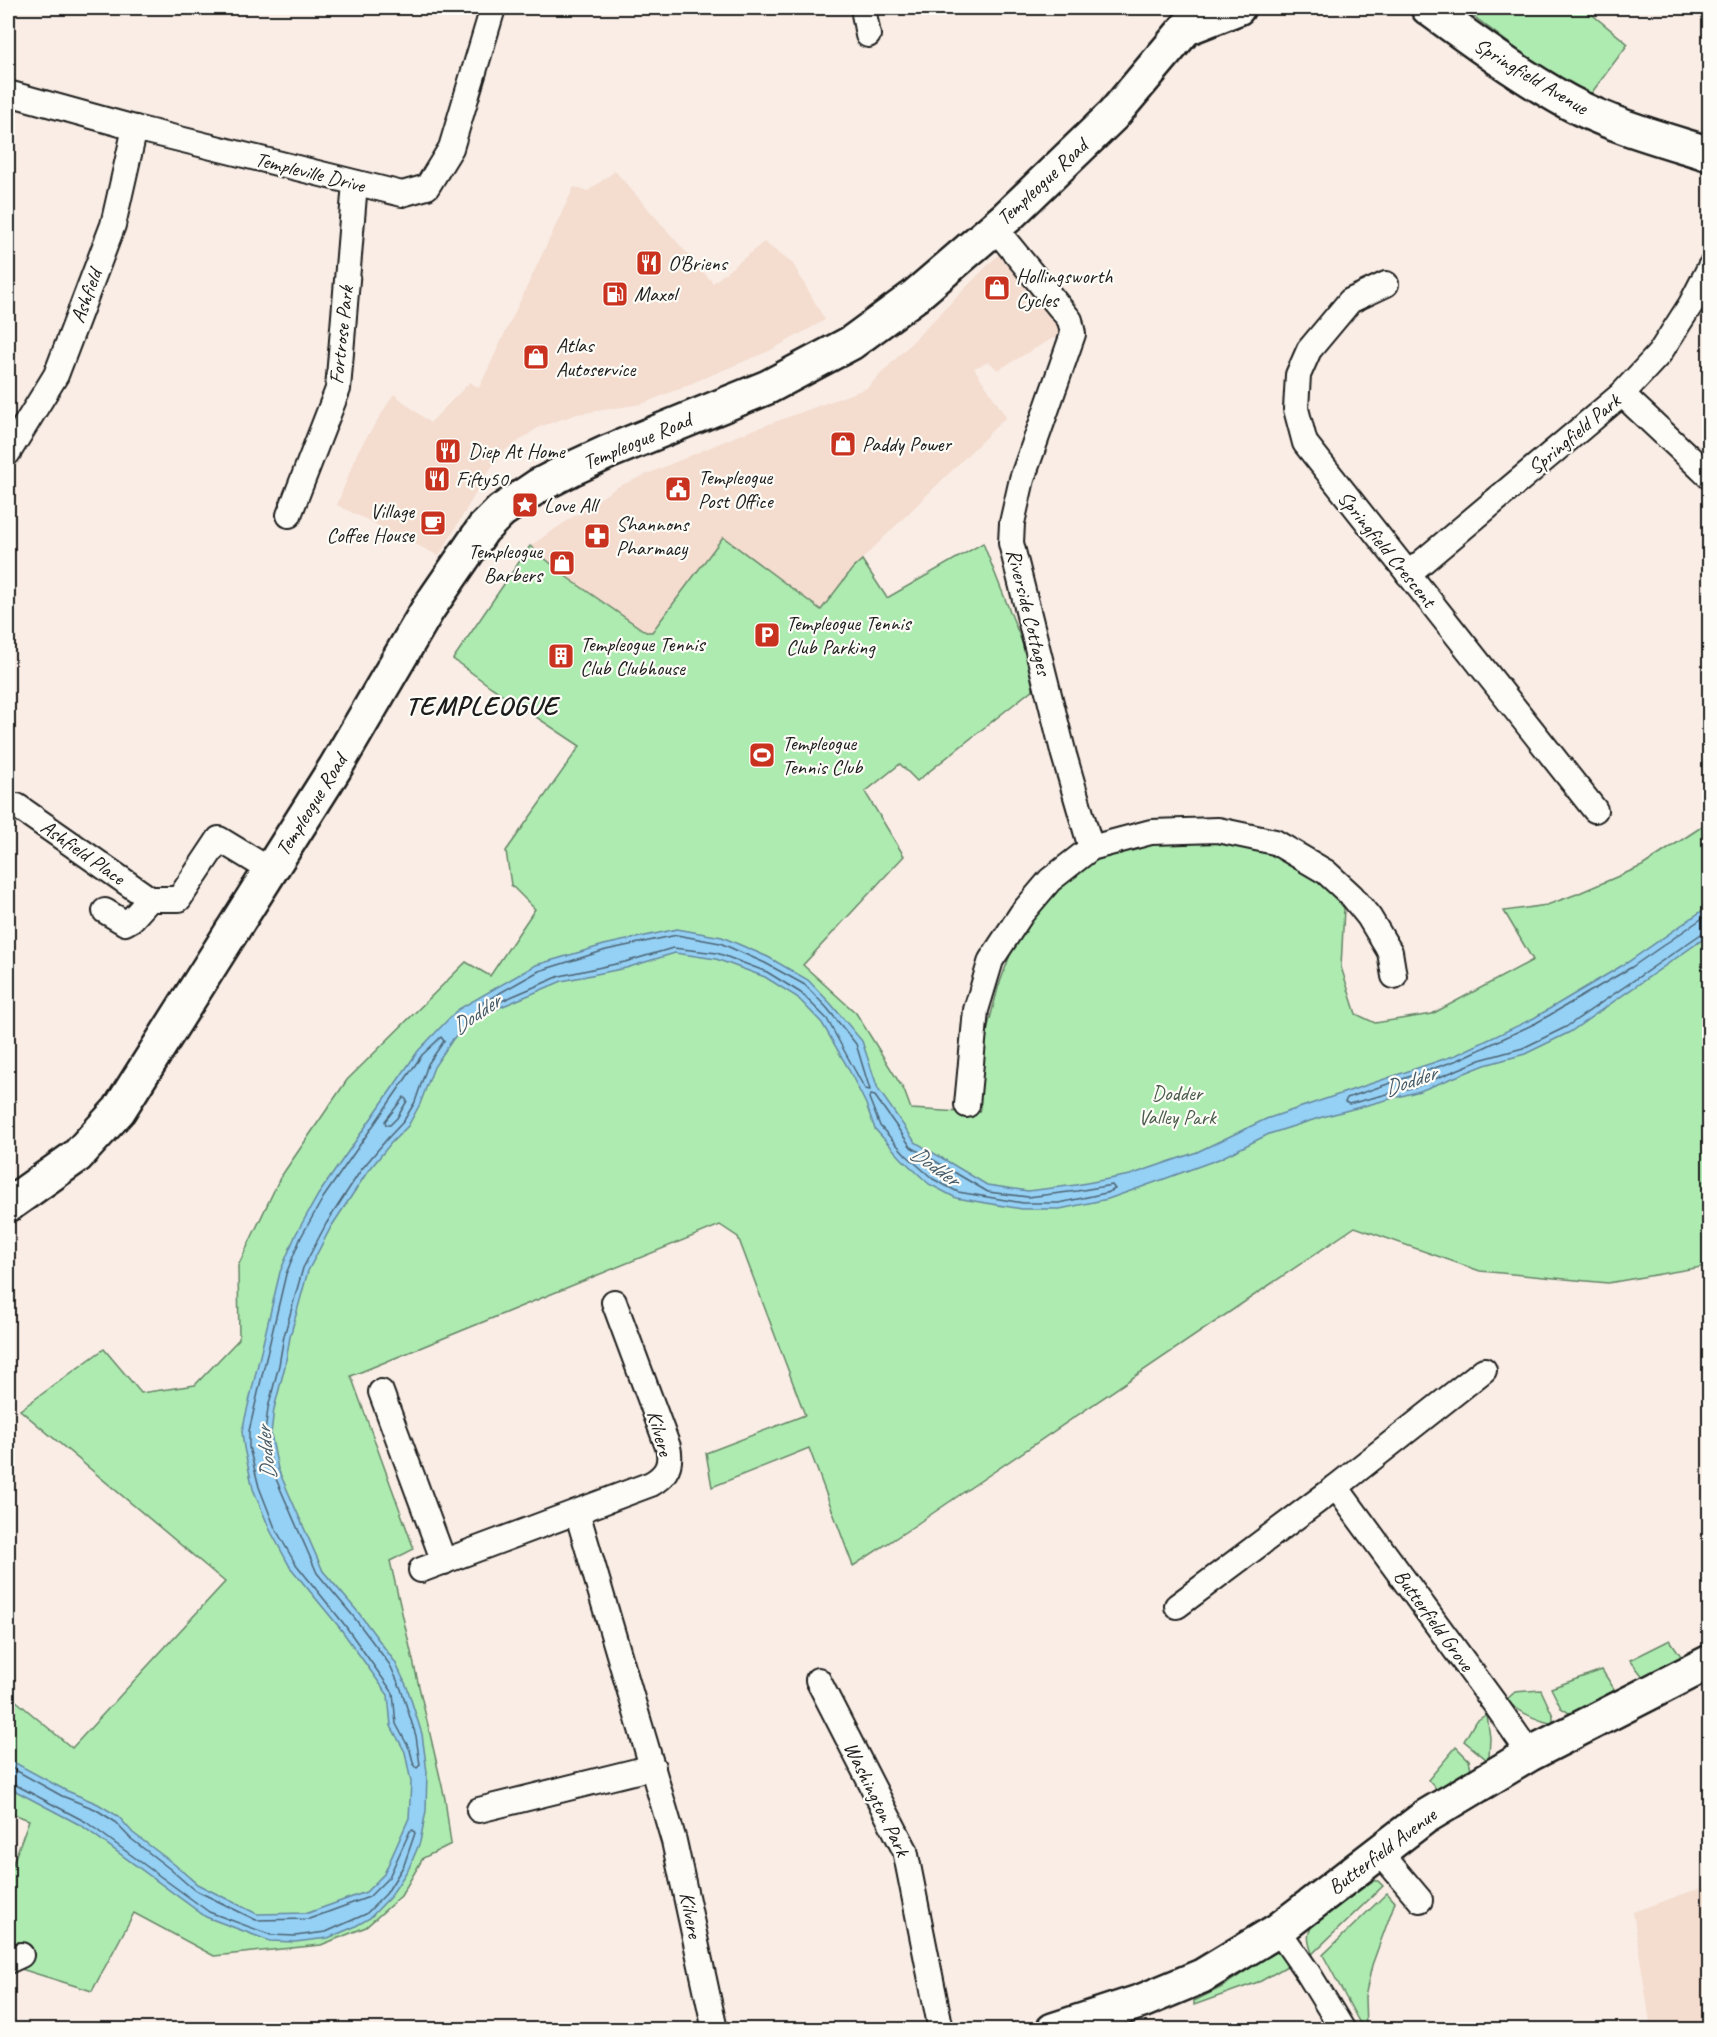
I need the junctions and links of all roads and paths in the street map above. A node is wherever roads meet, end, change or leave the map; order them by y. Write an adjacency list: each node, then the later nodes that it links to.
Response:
1 (493, 8): 10 (street, Templeville Drive)
2 (863, 8): 6 (street)
3 (1238, 8): 5 (main road)
4 (1428, 8): 9 (main road, Springfield Avenue)
5 (1195, 18): 11 (main road, Templeogue Road)
6 (868, 35)
7 (8, 93): 8 (street, Templeville Drive)
8 (135, 128): 10 (street, Templeville Drive); 15 (street, Ashfield)
9 (1710, 154)
10 (355, 183): 17 (street, Fortrose Park)
11 (994, 227): 21 (street, Riverside Cottages); 22 (main road, Templeogue Road)
12 (1710, 267): 14 (street, Springfield Park)
13 (1386, 284): 18 (street, Springfield Crescent)
14 (1622, 394): 16 (street); 18 (street, Springfield Park)
15 (8, 453)
16 (1710, 477)
17 (290, 514)
18 (1408, 574): 20 (street, Springfield Crescent)
19 (17, 806): 23 (street, Ashfield Place)
20 (1595, 810)
21 (1091, 848): 25 (street); 26 (street)
22 (270, 870): 23 (street); 27 (main road, Templeogue Road)
23 (150, 899): 24 (street, Ashfield Place)
24 (105, 911)
25 (1394, 975)
26 (967, 1105)
27 (8, 1205)
28 (614, 1302): 32 (street, Kilvere)
29 (1485, 1370): 31 (street)
30 (381, 1392): 33 (street)
31 (1336, 1486): 35 (street); 38 (street, Butterfield Grove)
32 (577, 1512): 33 (street, Kilvere); 39 (street, Kilvere)
33 (444, 1562): 34 (street, Kilvere)
34 (421, 1570)
35 (1177, 1606)
36 (1710, 1662): 38 (main road, Butterfield Avenue)
37 (818, 1680): 45 (street, Washington Park)
38 (1530, 1754): 41 (main road, Butterfield Avenue)
39 (653, 1767): 40 (street); 44 (street, Kilvere)
40 (479, 1810)
41 (1379, 1851): 42 (street); 43 (main road, Butterfield Avenue)
42 (1420, 1900)
43 (1278, 1930): 46 (main road, Butterfield Avenue); 47 (street)
44 (715, 2030)
45 (941, 2030)
46 (1053, 2030)
47 (1343, 2030)

